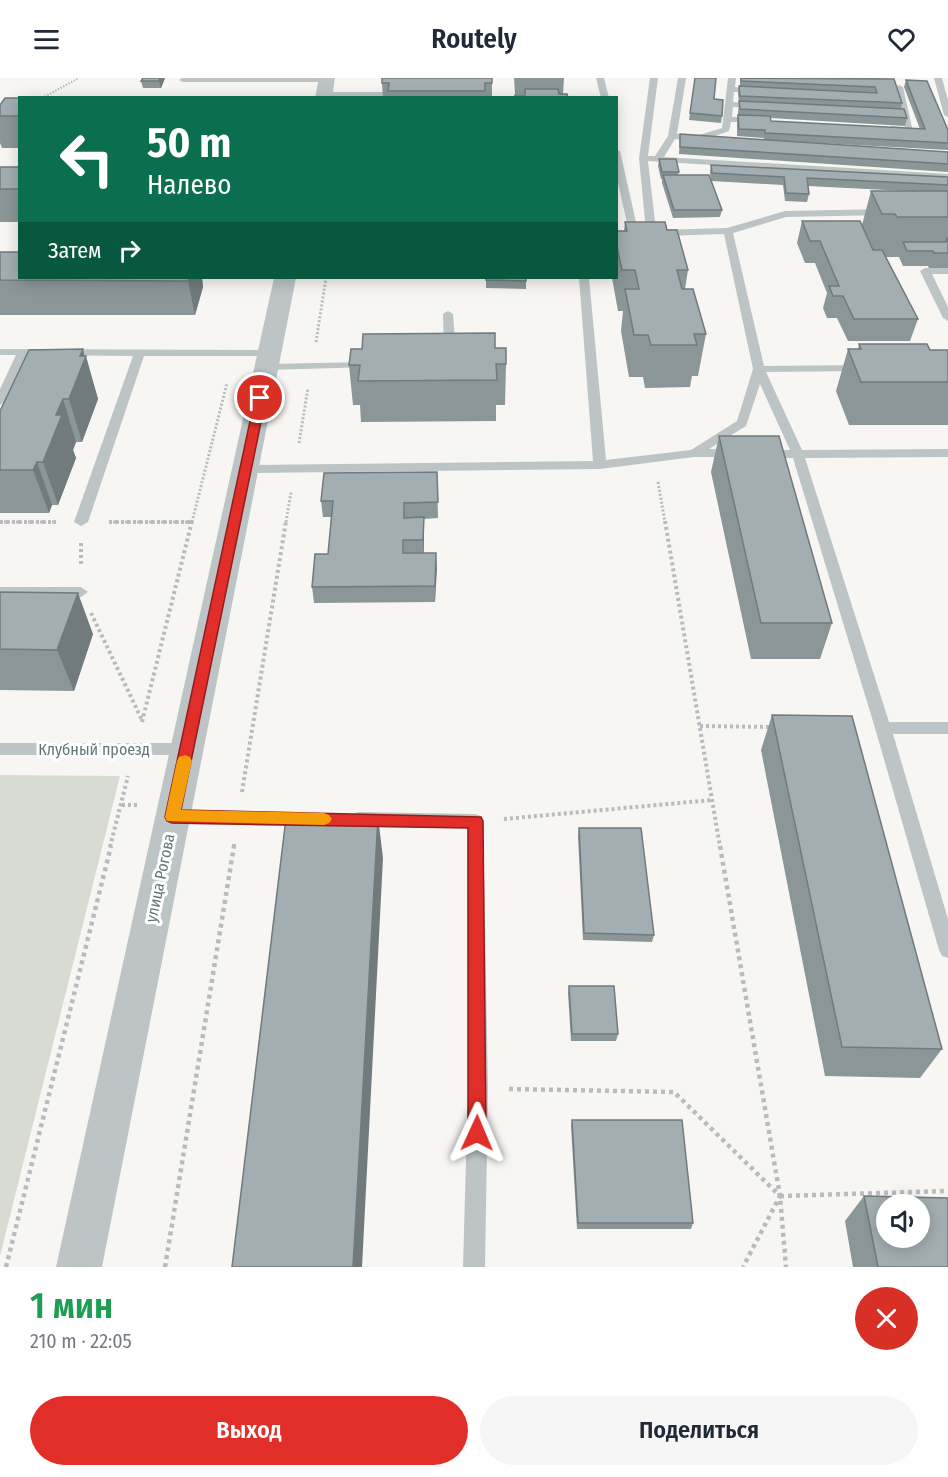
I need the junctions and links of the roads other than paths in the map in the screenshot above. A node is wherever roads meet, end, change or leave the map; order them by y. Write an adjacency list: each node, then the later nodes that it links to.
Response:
1 (600, 78): 12 (lane)
2 (654, 78): 22 (lane)
3 (682, 78): 19 (lane)
4 (732, 78): 9 (lane)
5 (938, 78): 15 (lane)
6 (183, 80): 7 (lane)
7 (325, 87): 11 (lane)
8 (899, 87): 18 (lane)
9 (730, 89): 10 (lane); 13 (lane)
10 (764, 91)
11 (416, 93)
12 (604, 96)
13 (728, 104): 14 (lane); 16 (lane)
14 (763, 106)
15 (948, 115)
16 (727, 119): 17 (lane); 20 (lane)
17 (762, 121)
18 (888, 128)
19 (672, 136): 20 (lane); 23 (lane)
20 (700, 138): 21 (lane)
21 (723, 140)
22 (643, 158): 23 (lane); 28 (lane)
23 (657, 159): 25 (lane)
24 (618, 160): 29 (lane)
25 (948, 177)
26 (901, 212): 27 (lane)
27 (728, 231): 28 (lane); 43 (lane)
28 (651, 233): 29 (lane)
29 (634, 234): 30 (lane)
30 (618, 239)
31 (948, 271): 35 (lane)
32 (285, 279): 39 (street, улица Рогова)
33 (584, 279): 48 (lane)
34 (448, 314): 40 (lane)
35 (948, 318)
36 (0, 352): 37 (lane)
37 (23, 352): 38 (lane); 44 (lane)
38 (140, 352): 39 (lane); 50 (lane)
39 (268, 360): 41 (lane); 49 (street, улица Рогова)
40 (439, 364)
41 (381, 365)
42 (877, 368): 43 (lane)
43 (759, 369): 45 (lane); 47 (lane)
44 (0, 401)
45 (694, 453): 47 (lane); 48 (lane)
46 (948, 453): 47 (lane)
47 (798, 454): 53 (lane)
48 (600, 465): 49 (lane)
49 (246, 469): 56 (street, улица Рогова)
50 (81, 522)
51 (0, 592): 52 (lane)
52 (81, 592)
53 (883, 728): 54 (lane); 60 (lane)
54 (948, 728)
55 (0, 749): 56 (lane, Клубный проезд)
56 (187, 749): 57 (street, улица Рогова)
57 (172, 817): 58 (lane); 61 (street, улица Рогова)
58 (321, 819)
59 (345, 819): 62 (lane)
60 (948, 950)
61 (79, 1267)
62 (474, 1267)

